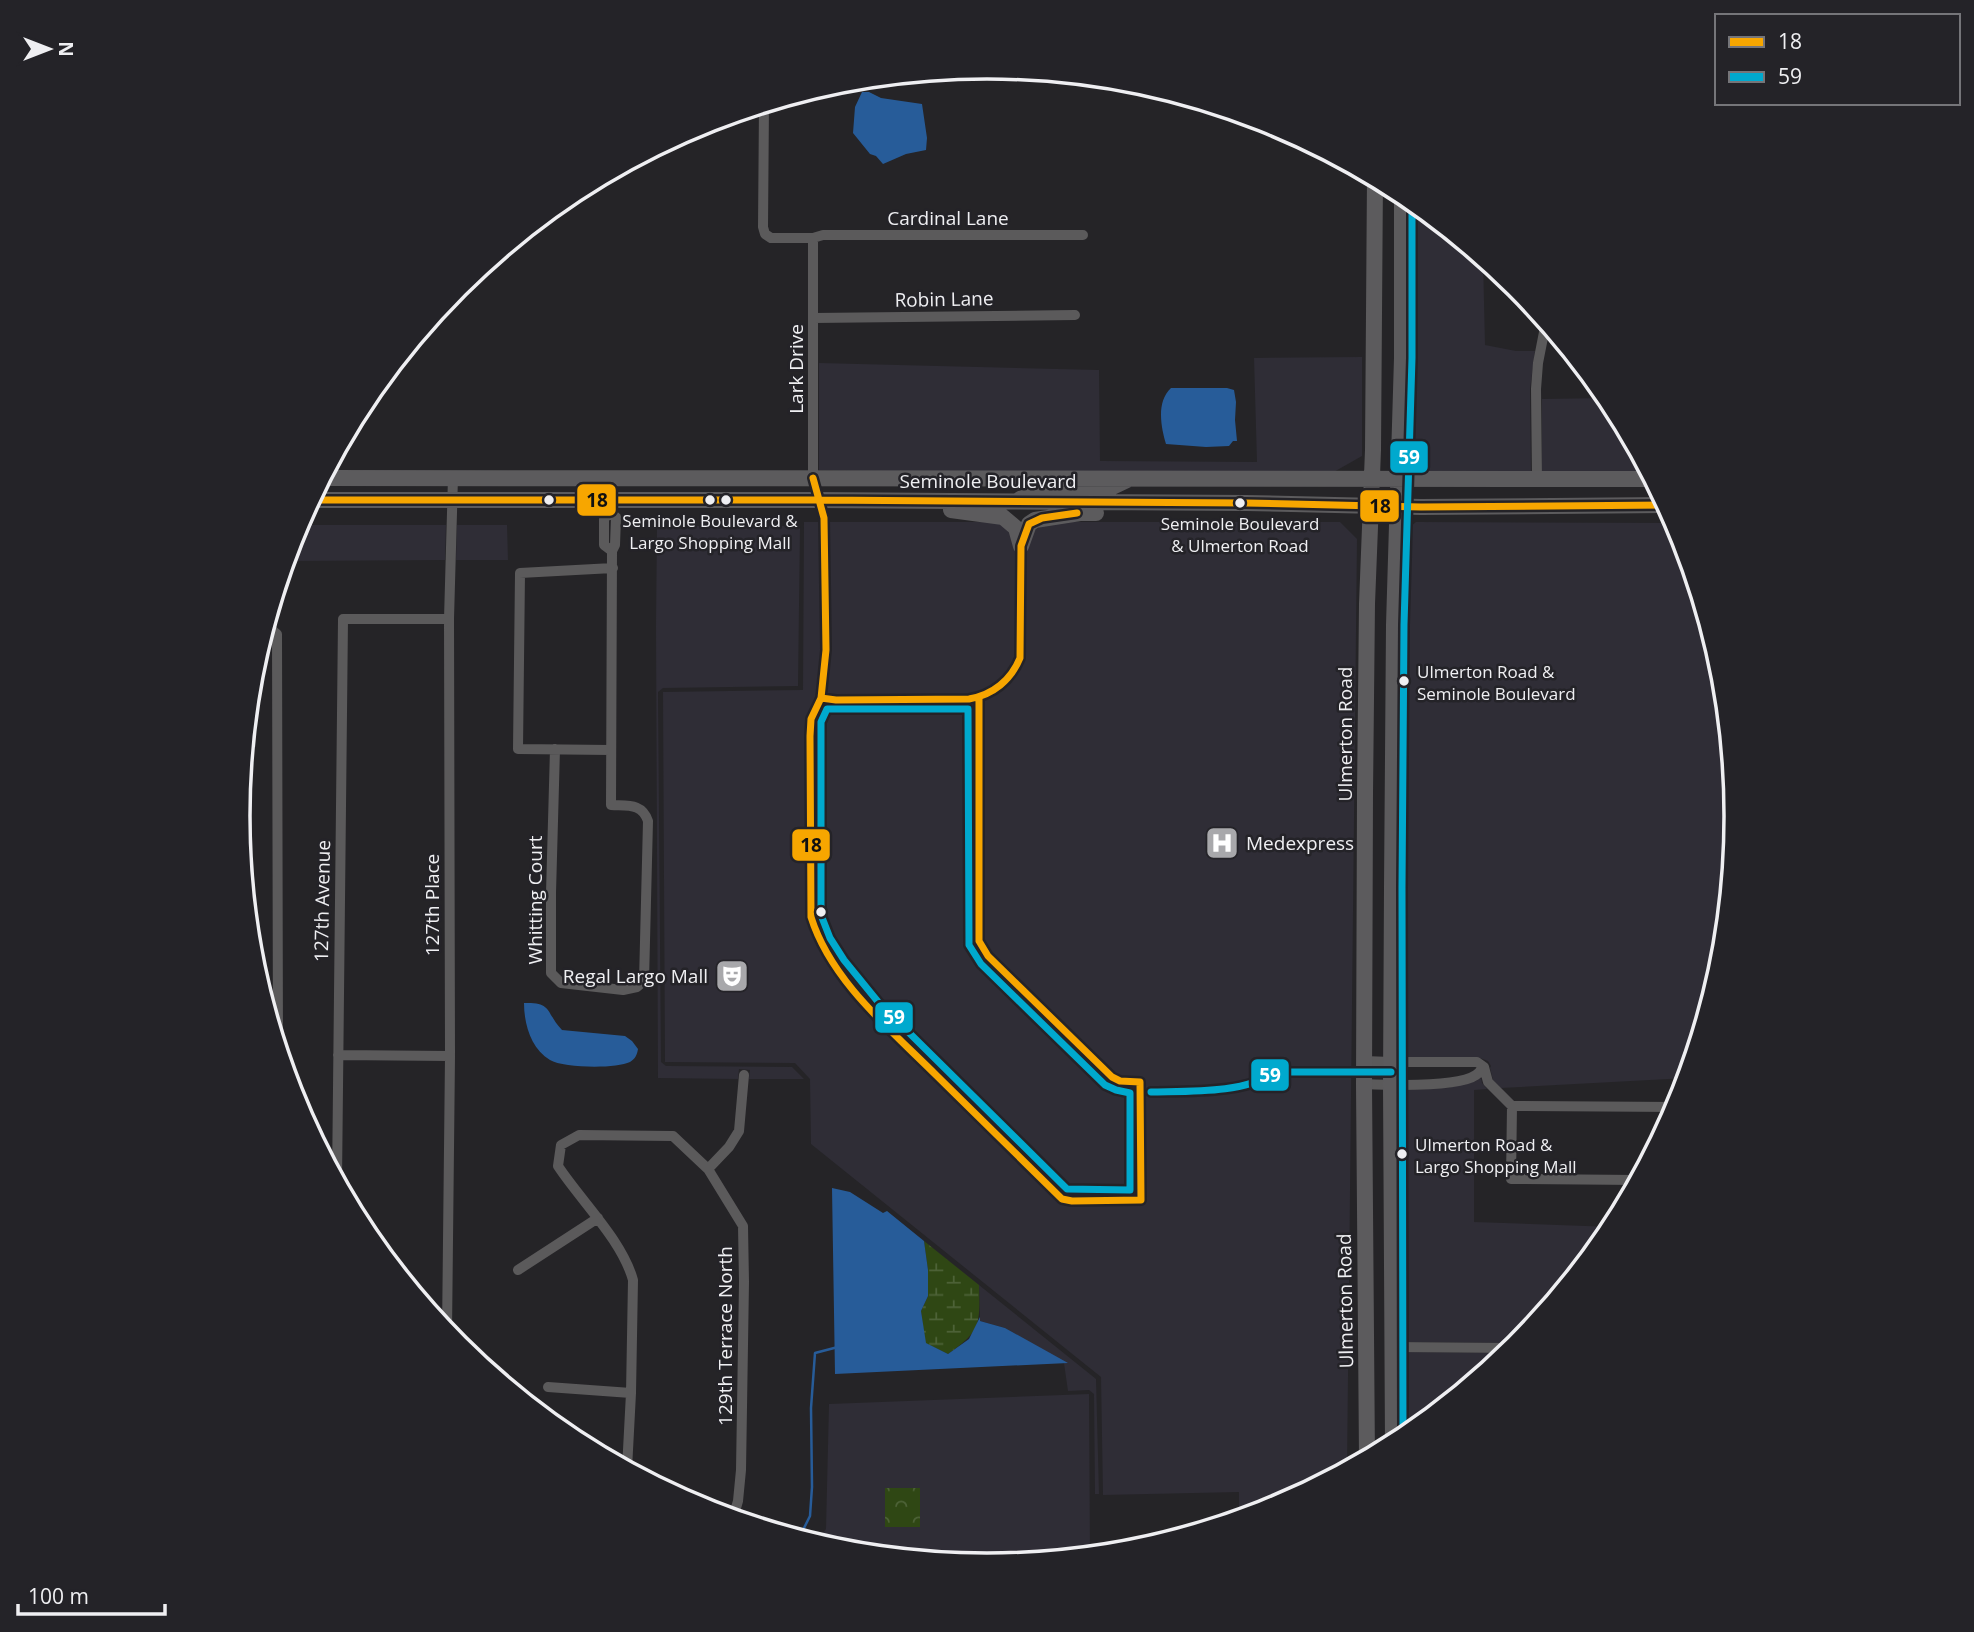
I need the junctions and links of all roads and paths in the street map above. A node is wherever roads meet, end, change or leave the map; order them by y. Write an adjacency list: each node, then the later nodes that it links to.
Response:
1 (764, 114): 5 (street, Cardinal Lane)
2 (1375, 190): 13 (main road, Ulmerton Road)
3 (1402, 206): 14 (main road)
4 (1083, 235): 5 (street, Cardinal Lane)
5 (813, 238): 7 (street, Lark Drive)
6 (1075, 315): 7 (street, Robin Lane)
7 (813, 318): 11 (street, Lark Drive)
8 (1544, 333): 15 (street)
9 (453, 477): 10 (main road, Seminole Boulevard); 11 (main road, Seminole Boulevard); 18 (street, 127th Place)
10 (332, 478)
11 (813, 478): 12 (main road, Seminole Boulevard); 19 (street, Lark Drive)
12 (1131, 478): 13 (main road, Seminole Boulevard); 21 (main road)
13 (1372, 479): 14 (main road, Seminole Boulevard); 24 (main road, Ulmerton Road)
14 (1399, 479): 15 (main road, Seminole Boulevard); 26 (main road)
15 (1536, 479): 16 (main road, Seminole Boulevard)
16 (1642, 479)
17 (321, 500): 18 (main road, Seminole Boulevard)
18 (452, 500): 25 (main road, Seminole Boulevard); 28 (street, 127th Place)
19 (819, 500): 20 (main road, Seminole Boulevard); 25 (main road, Seminole Boulevard)
20 (880, 501): 21 (main road, Seminole Boulevard); 22 (main road)
21 (1011, 502): 22 (main road, Seminole Boulevard)
22 (1182, 503): 24 (main road, Seminole Boulevard)
23 (1655, 505): 26 (main road, Seminole Boulevard)
24 (1371, 506): 26 (main road, Seminole Boulevard); 35 (main road, Ulmerton Road)
25 (609, 507): 27 (street, Whitting Court)
26 (1398, 507): 36 (main road)
27 (613, 568): 30 (street); 31 (street, Whitting Court)
28 (449, 619): 33 (street, 127th Avenue); 34 (street, 127th Place)
29 (274, 631): 32 (street)
30 (555, 749): 31 (street); 31 (street, Whitting Court)
31 (611, 750)
32 (278, 1017)
33 (338, 1055): 34 (street); 43 (street, 127th Avenue)
34 (450, 1056): 48 (street, 127th Place)
35 (1364, 1061): 36 (street); 39 (main road, Ulmerton Road)
36 (1391, 1062): 37 (street); 40 (main road)
37 (1484, 1067): 40 (street); 41 (street)
38 (744, 1075): 44 (street)
39 (1364, 1084): 40 (street); 54 (main road, Ulmerton Road)
40 (1391, 1086): 49 (main road)
41 (1512, 1106): 42 (street); 45 (street)
42 (1664, 1107)
43 (337, 1163)
44 (708, 1169): 46 (street, 129th Terrace North); 56 (street, 129th Terrace North)
45 (1628, 1180)
46 (598, 1218): 47 (street); 52 (street)
47 (518, 1270)
48 (447, 1317)
49 (1393, 1347): 50 (street); 53 (main road)
50 (1496, 1348)
51 (548, 1387): 52 (street)
52 (631, 1393): 55 (street)
53 (1393, 1431)
54 (1367, 1447)
55 (628, 1459)
56 (736, 1509)

